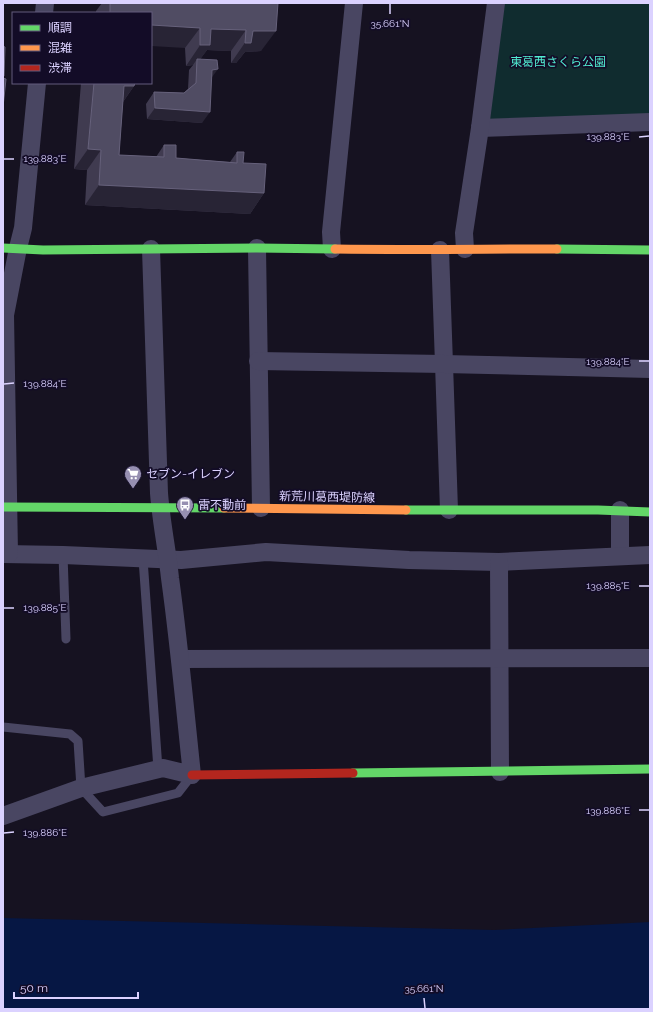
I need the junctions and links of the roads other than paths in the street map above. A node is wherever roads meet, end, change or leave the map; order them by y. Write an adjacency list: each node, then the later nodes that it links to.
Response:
1 (354, 3): 9 (street)
2 (496, 3): 5 (street)
3 (37, 84): 6 (street)
4 (650, 122): 5 (street)
5 (480, 128): 10 (street)
6 (10, 248): 8 (street); 16 (street)
7 (256, 248): 8 (street); 9 (street); 13 (street)
8 (151, 249): 17 (street)
9 (332, 249): 11 (street)
10 (465, 249): 11 (street); 12 (street)
11 (440, 250): 14 (street)
12 (650, 250)
13 (258, 361): 14 (street); 18 (street)
14 (444, 364): 15 (street); 19 (street)
15 (650, 369)
16 (6, 507): 17 (street, 新荒川葛西堤防線); 22 (street)
17 (160, 508): 18 (street, 新荒川葛西堤防線); 27 (street)
18 (261, 508): 19 (street, 新荒川葛西堤防線)
19 (450, 510): 20 (street, 新荒川葛西堤防線)
20 (620, 510): 21 (street, 新荒川葛西堤防線); 25 (street)
21 (650, 512)
22 (6, 554): 23 (street)
23 (63, 555): 26 (street); 29 (lane)
24 (650, 555): 25 (street)
25 (620, 556): 28 (street)
26 (143, 559): 27 (street); 34 (lane)
27 (168, 559): 28 (street); 32 (street)
28 (499, 562): 30 (street)
29 (66, 639)
30 (499, 658): 31 (street); 32 (street); 36 (street)
31 (650, 658)
32 (180, 659): 37 (street)
33 (3, 727): 38 (lane)
34 (158, 769): 37 (street); 38 (street)
35 (650, 769): 36 (street)
36 (500, 772): 37 (street)
37 (192, 775): 38 (lane)
38 (81, 788): 39 (street)
39 (3, 816)

